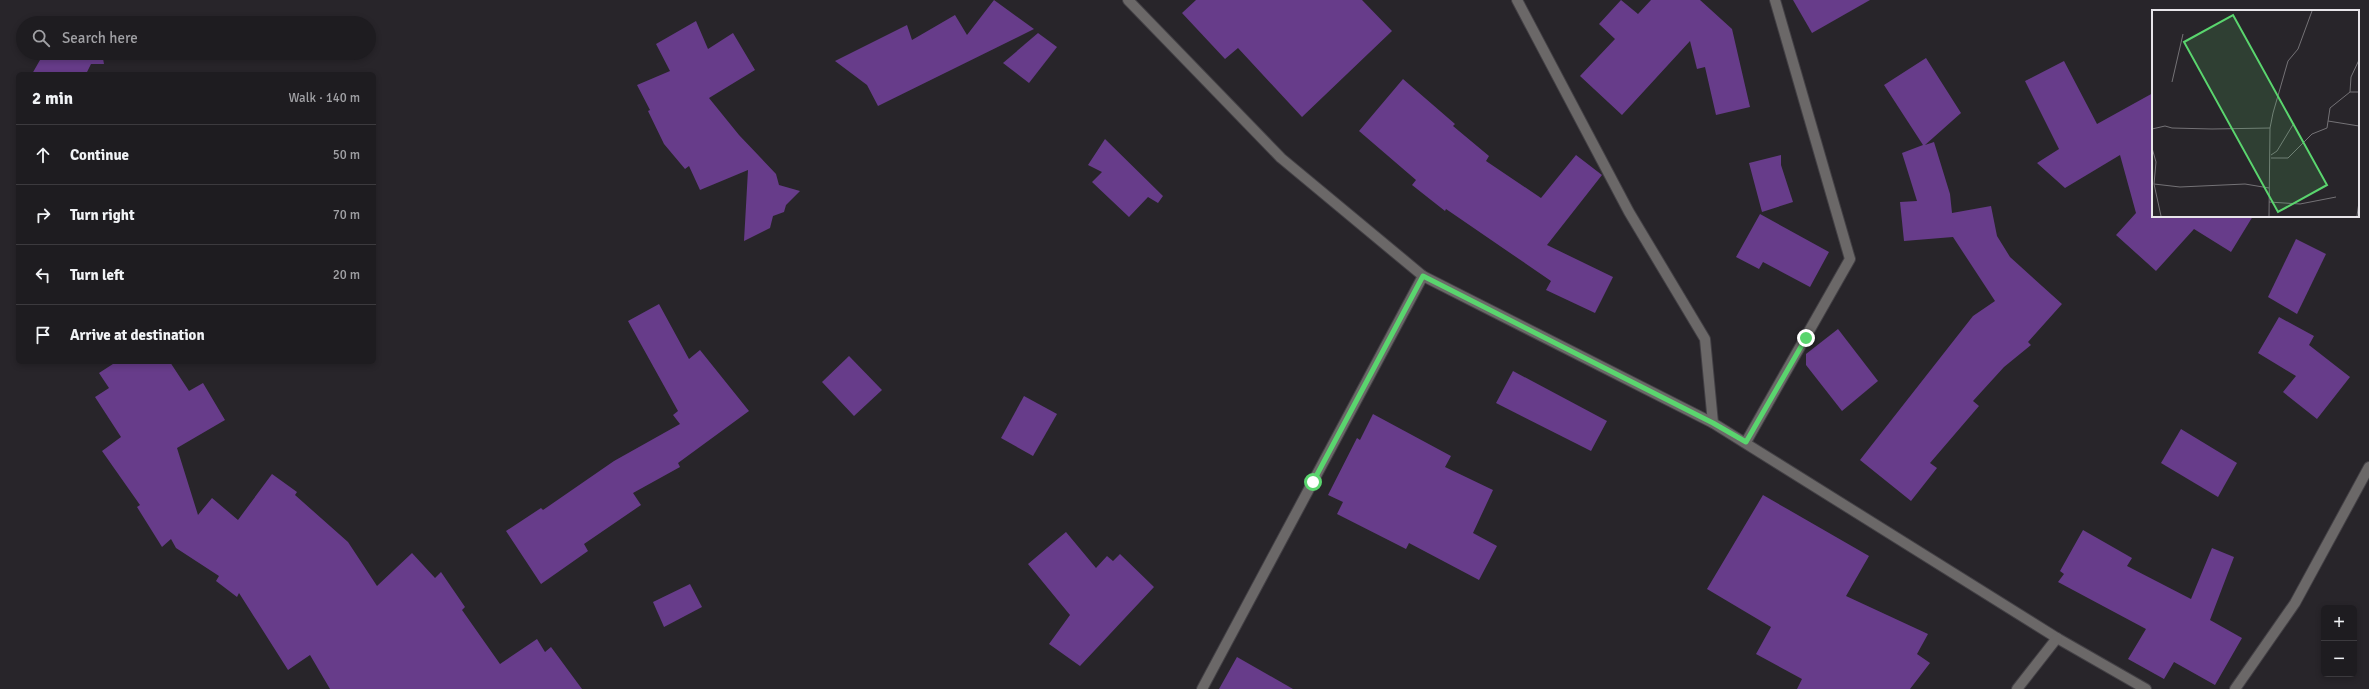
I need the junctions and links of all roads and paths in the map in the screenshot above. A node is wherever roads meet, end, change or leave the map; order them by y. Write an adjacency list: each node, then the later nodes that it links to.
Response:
1 (1128, 0): 4 (street)
2 (1517, 0): 5 (street)
3 (1775, 0): 6 (street)
4 (1423, 276): 5 (street); 9 (street)
5 (1713, 423): 6 (street)
6 (1746, 442): 8 (street)
7 (2369, 467): 12 (street)
8 (2057, 638): 10 (street); 11 (street)
9 (1202, 689)
10 (2018, 689)
11 (2146, 689)
12 (2235, 689)

